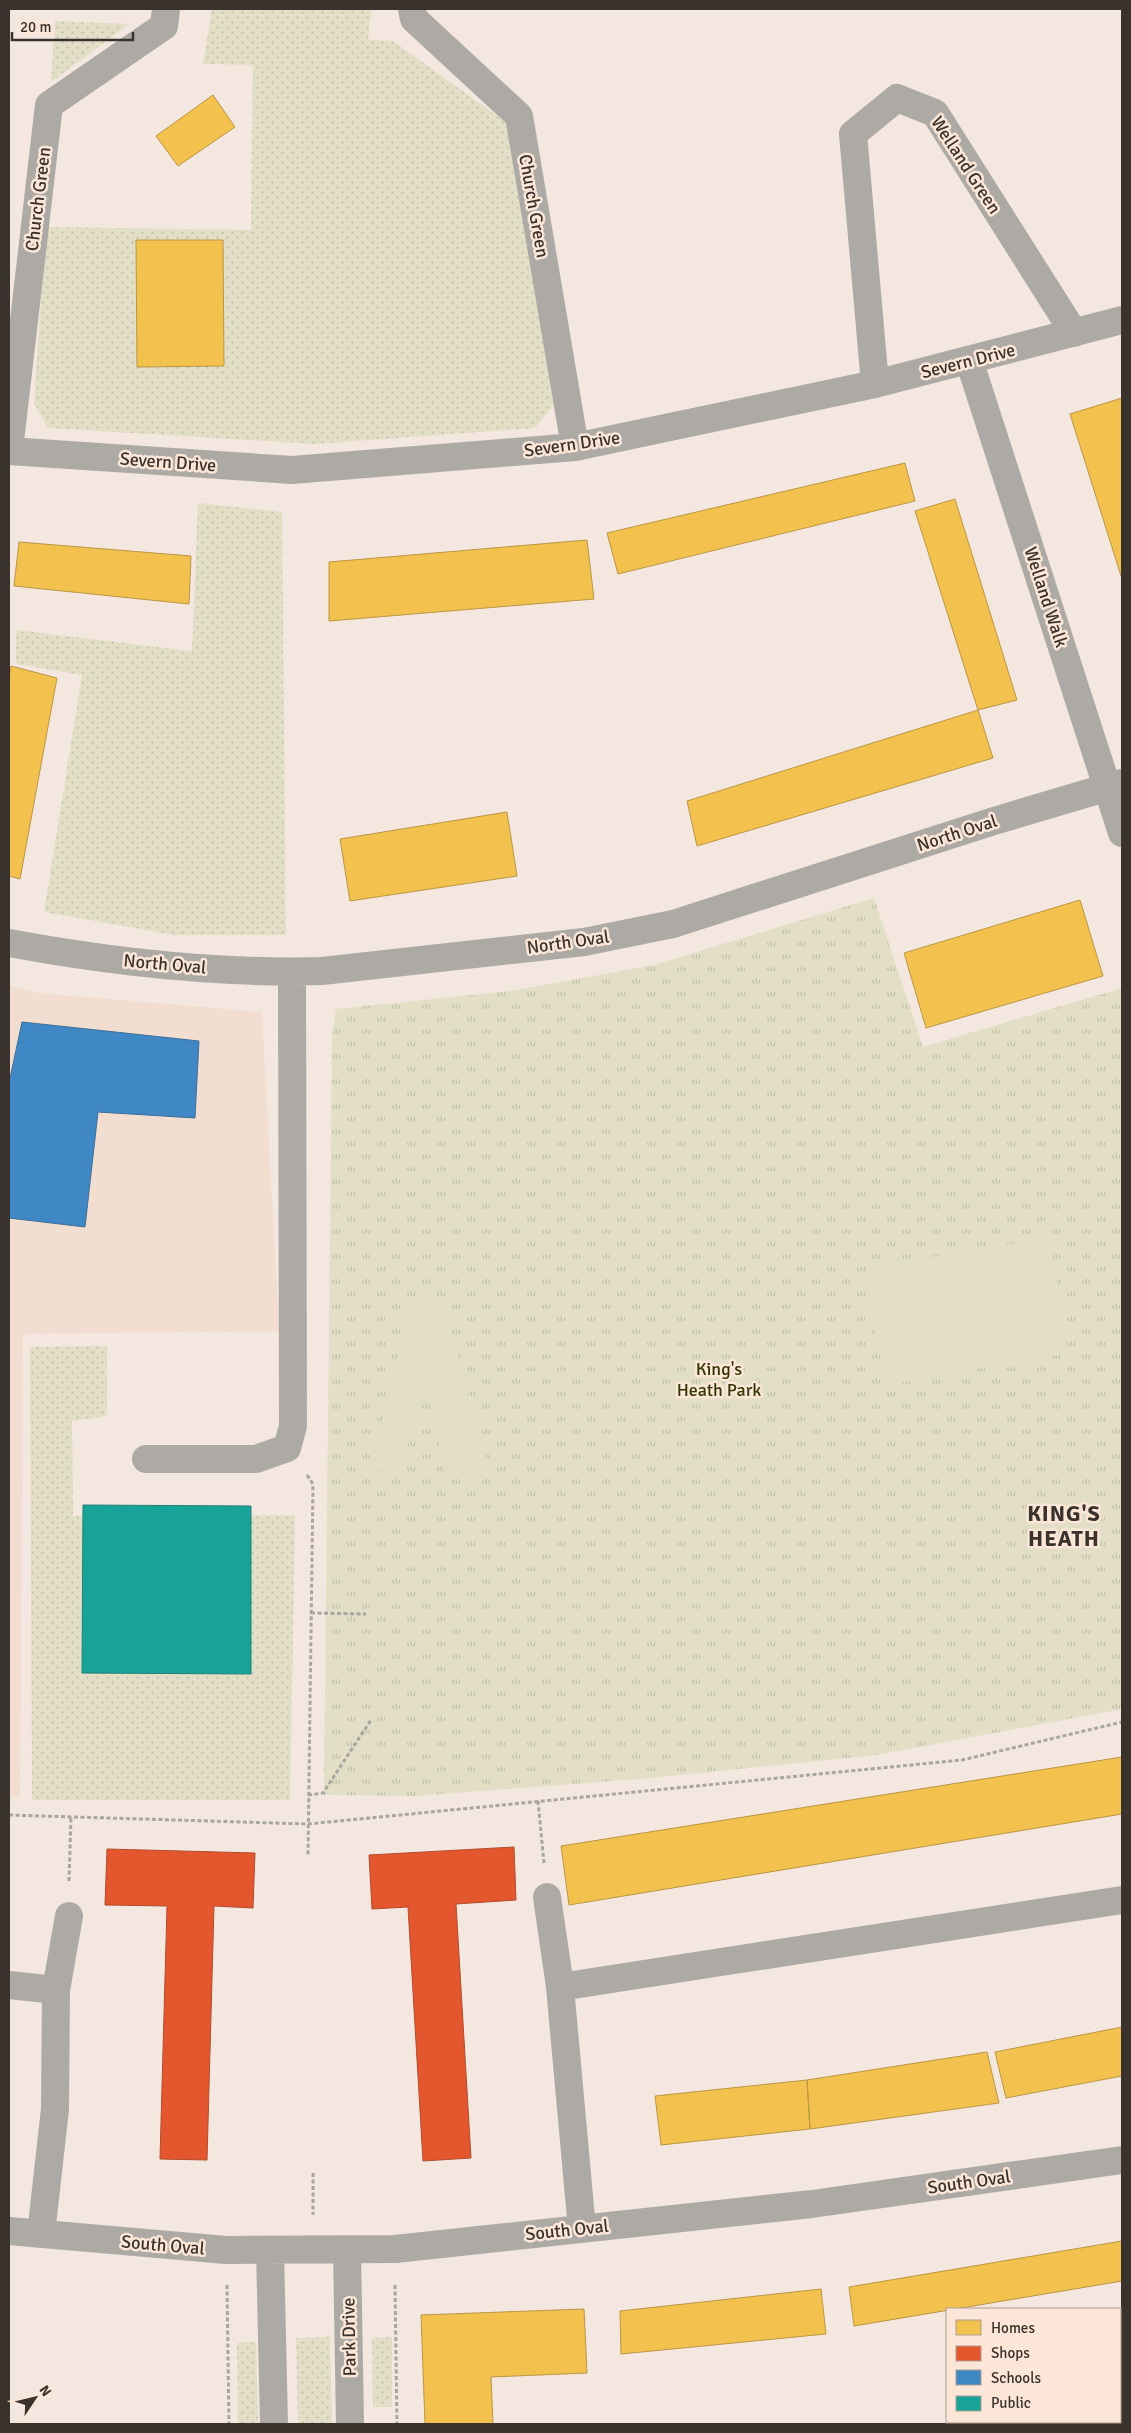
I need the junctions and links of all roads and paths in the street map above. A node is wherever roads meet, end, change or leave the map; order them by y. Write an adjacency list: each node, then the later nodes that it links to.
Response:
1 (166, 9): 8 (street, Church Green)
2 (412, 9): 7 (street, Church Green)
3 (1122, 320): 4 (street, Severn Drive)
4 (1074, 334): 5 (street, Severn Drive); 6 (street, Welland Green)
5 (969, 360): 6 (street, Severn Drive); 9 (street, Welland Walk)
6 (875, 384): 7 (street, Severn Drive)
7 (576, 447): 8 (street, Severn Drive)
8 (9, 450)
9 (1116, 785): 10 (street, Welland Walk); 12 (street, North Oval)
10 (1122, 833)
11 (9, 943): 12 (street, North Oval)
12 (292, 972): 13 (street)
13 (288, 1448): 14 (street); 15 (path)
14 (146, 1459)
15 (311, 1613): 16 (path); 19 (path)
16 (366, 1614)
17 (371, 1720): 19 (path)
18 (1122, 1722): 20 (path)
19 (308, 1795): 23 (path)
20 (538, 1802): 23 (path); 25 (path)
21 (9, 1815): 22 (path)
22 (71, 1817): 23 (path); 27 (path)
23 (308, 1824): 24 (path)
24 (308, 1855)
25 (547, 1897): 29 (street)
26 (1122, 1900): 29 (street)
27 (69, 1916): 30 (street)
28 (9, 1985): 30 (street)
29 (560, 1987): 33 (street)
30 (56, 1990): 35 (street)
31 (1122, 2160): 33 (street, South Oval)
32 (313, 2173): 38 (path)
33 (582, 2229): 40 (street, South Oval)
34 (9, 2231): 35 (street, South Oval)
35 (41, 2234): 36 (street, South Oval)
36 (226, 2250): 37 (street, South Oval); 41 (path)
37 (270, 2250): 38 (street, South Oval); 42 (street)
38 (314, 2250): 39 (street, South Oval)
39 (347, 2250): 40 (street, South Oval); 43 (street, Park Drive)
40 (395, 2250): 44 (path)
41 (229, 2424)
42 (274, 2424)
43 (350, 2424)
44 (397, 2424)

